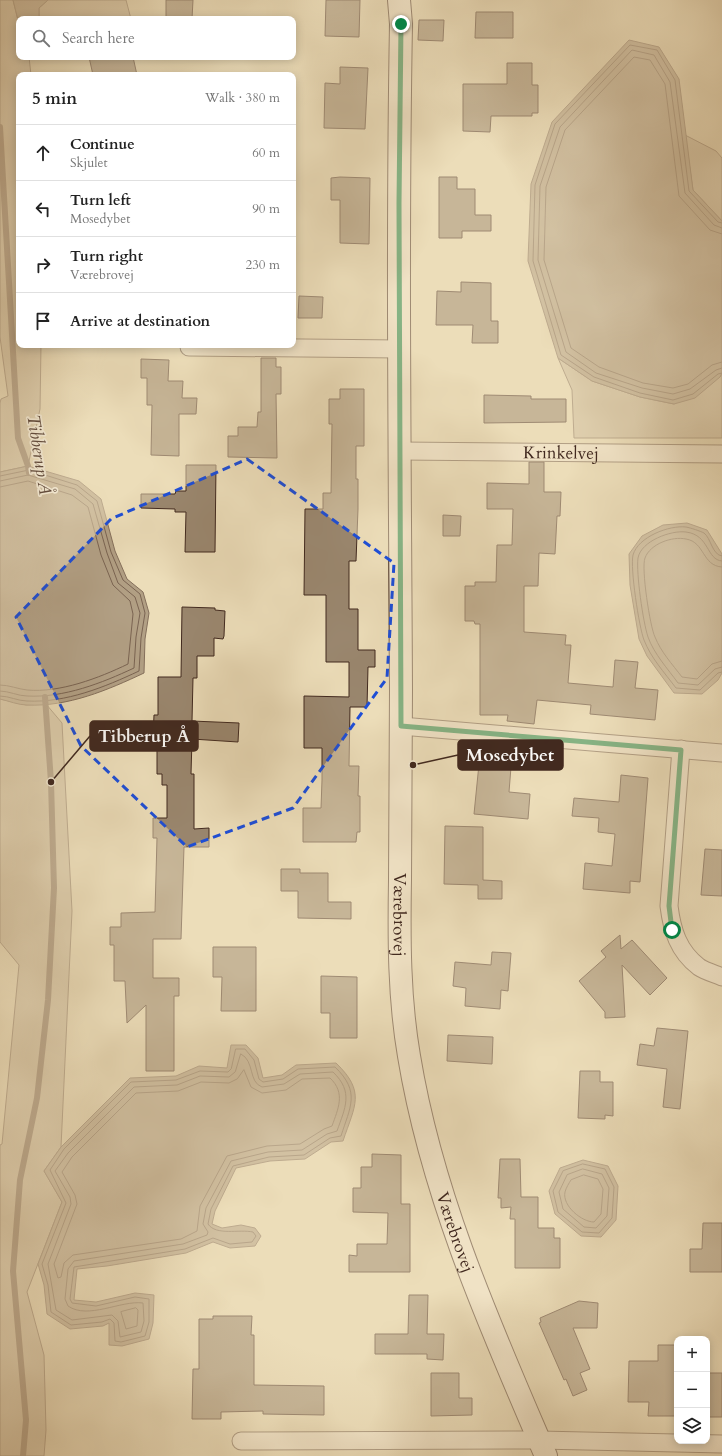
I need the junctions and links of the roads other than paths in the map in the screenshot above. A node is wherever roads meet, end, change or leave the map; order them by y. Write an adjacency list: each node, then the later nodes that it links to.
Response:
1 (399, 0): 3 (street, Værebrovej)
2 (294, 348): 3 (street)
3 (400, 349): 4 (street, Værebrovej)
4 (400, 451): 5 (street, Krinkelvej); 6 (street, Værebrovej)
5 (722, 454)
6 (401, 726): 7 (street); 12 (street, Værebrovej)
7 (681, 750): 8 (street); 9 (street)
8 (722, 753)
9 (722, 977)
10 (240, 1441): 12 (street)
11 (722, 1444): 12 (street)
12 (543, 1448)

